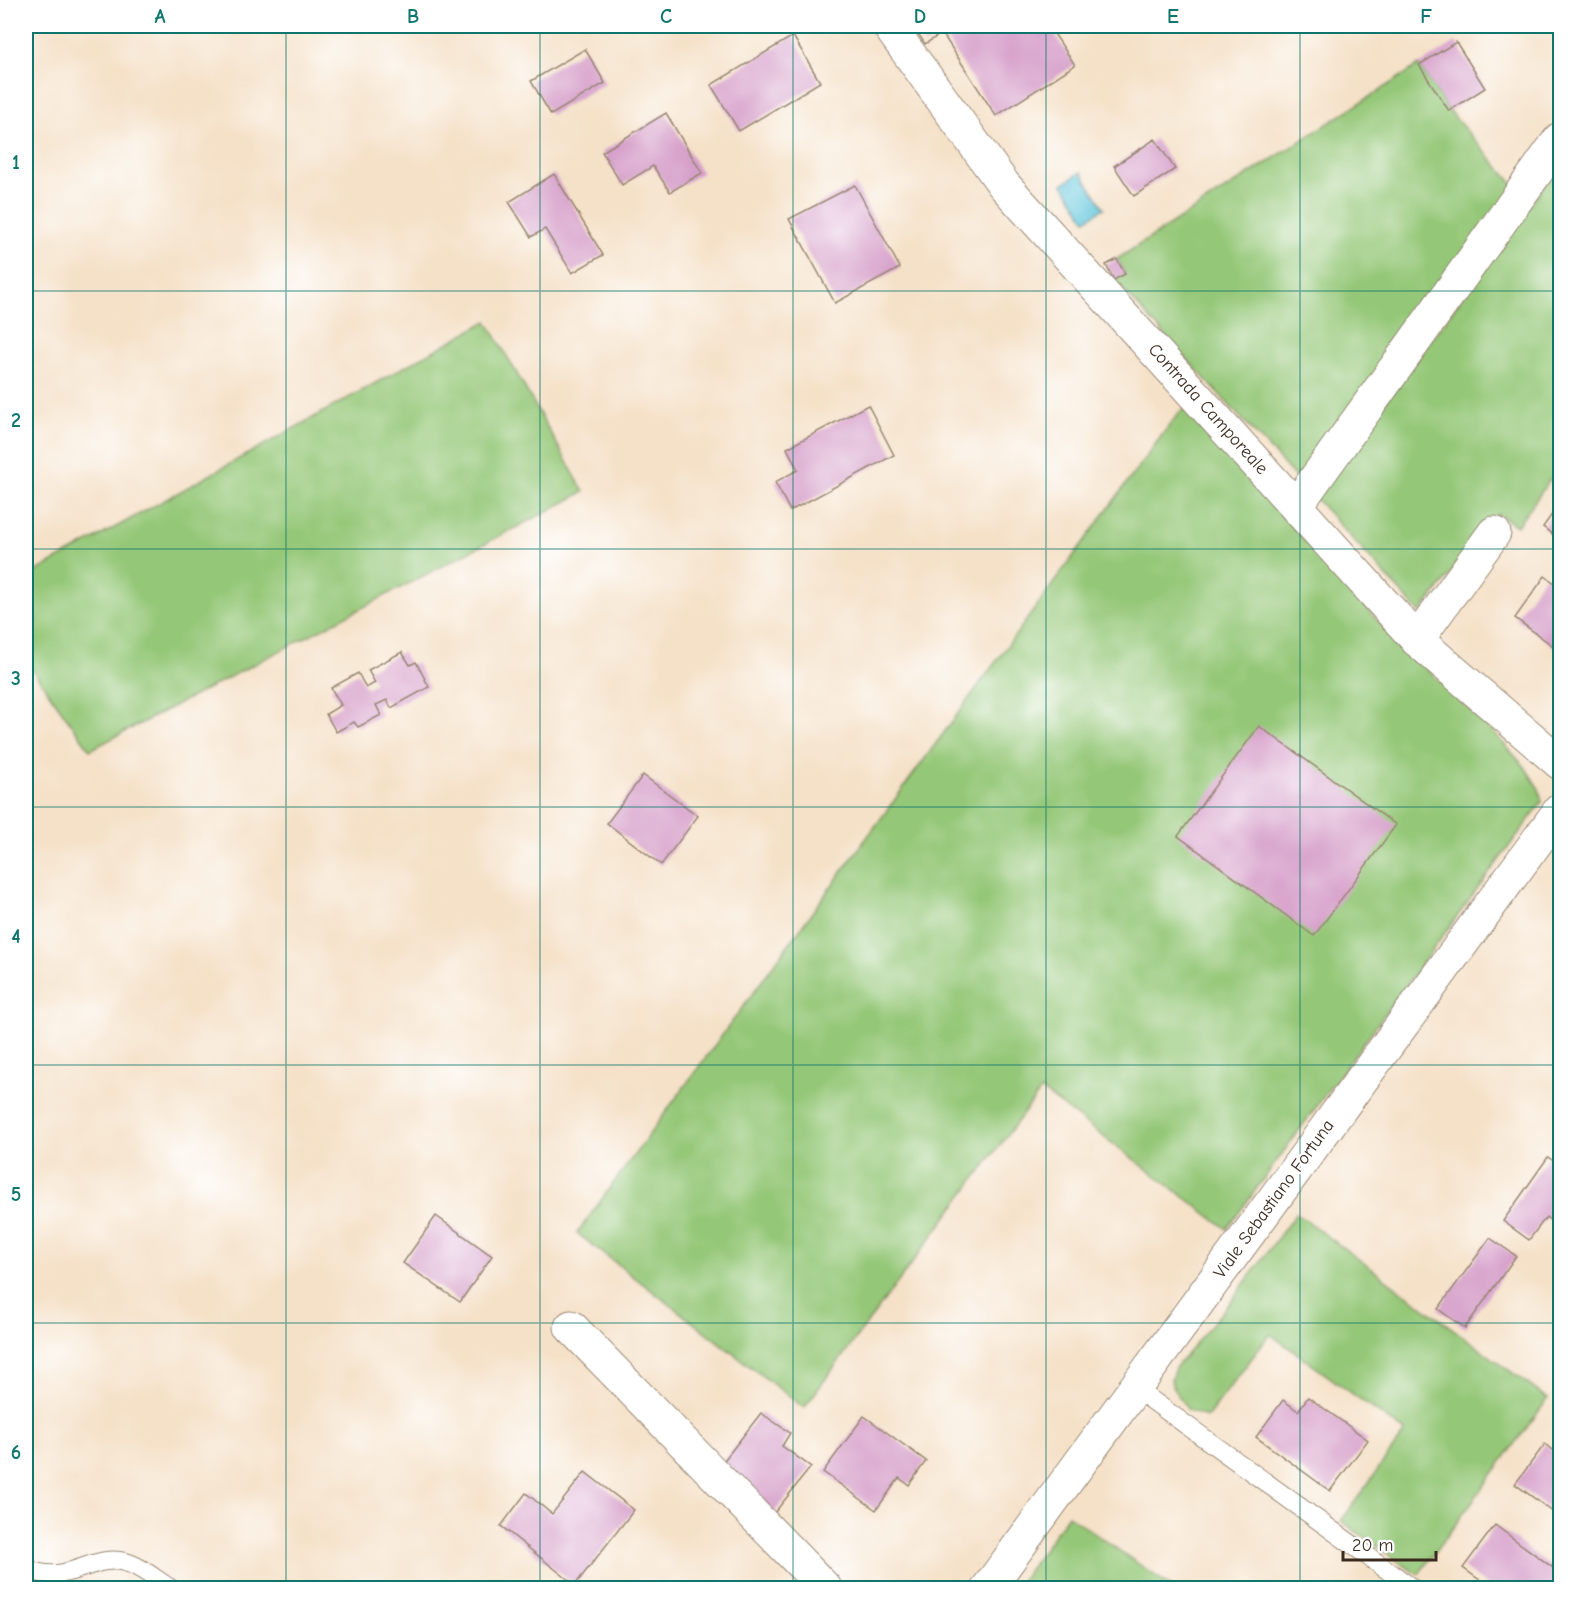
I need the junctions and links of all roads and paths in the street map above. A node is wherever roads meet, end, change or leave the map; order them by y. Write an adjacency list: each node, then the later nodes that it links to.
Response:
1 (889, 26): 3 (street, Contrada Camporeale)
2 (1560, 139): 3 (street)
3 (1296, 506): 5 (street, Contrada Camporeale)
4 (1494, 533): 5 (street)
5 (1417, 640): 6 (street, Contrada Camporeale)
6 (1560, 763)
7 (1560, 810): 9 (street, Viale Sebastiano Fortuna)
8 (571, 1327): 12 (street)
9 (1135, 1388): 13 (street, Viale Sebastiano Fortuna); 14 (lane)
10 (26, 1568): 11 (lane)
11 (170, 1588)
12 (825, 1588)
13 (988, 1588)
14 (1412, 1588)

